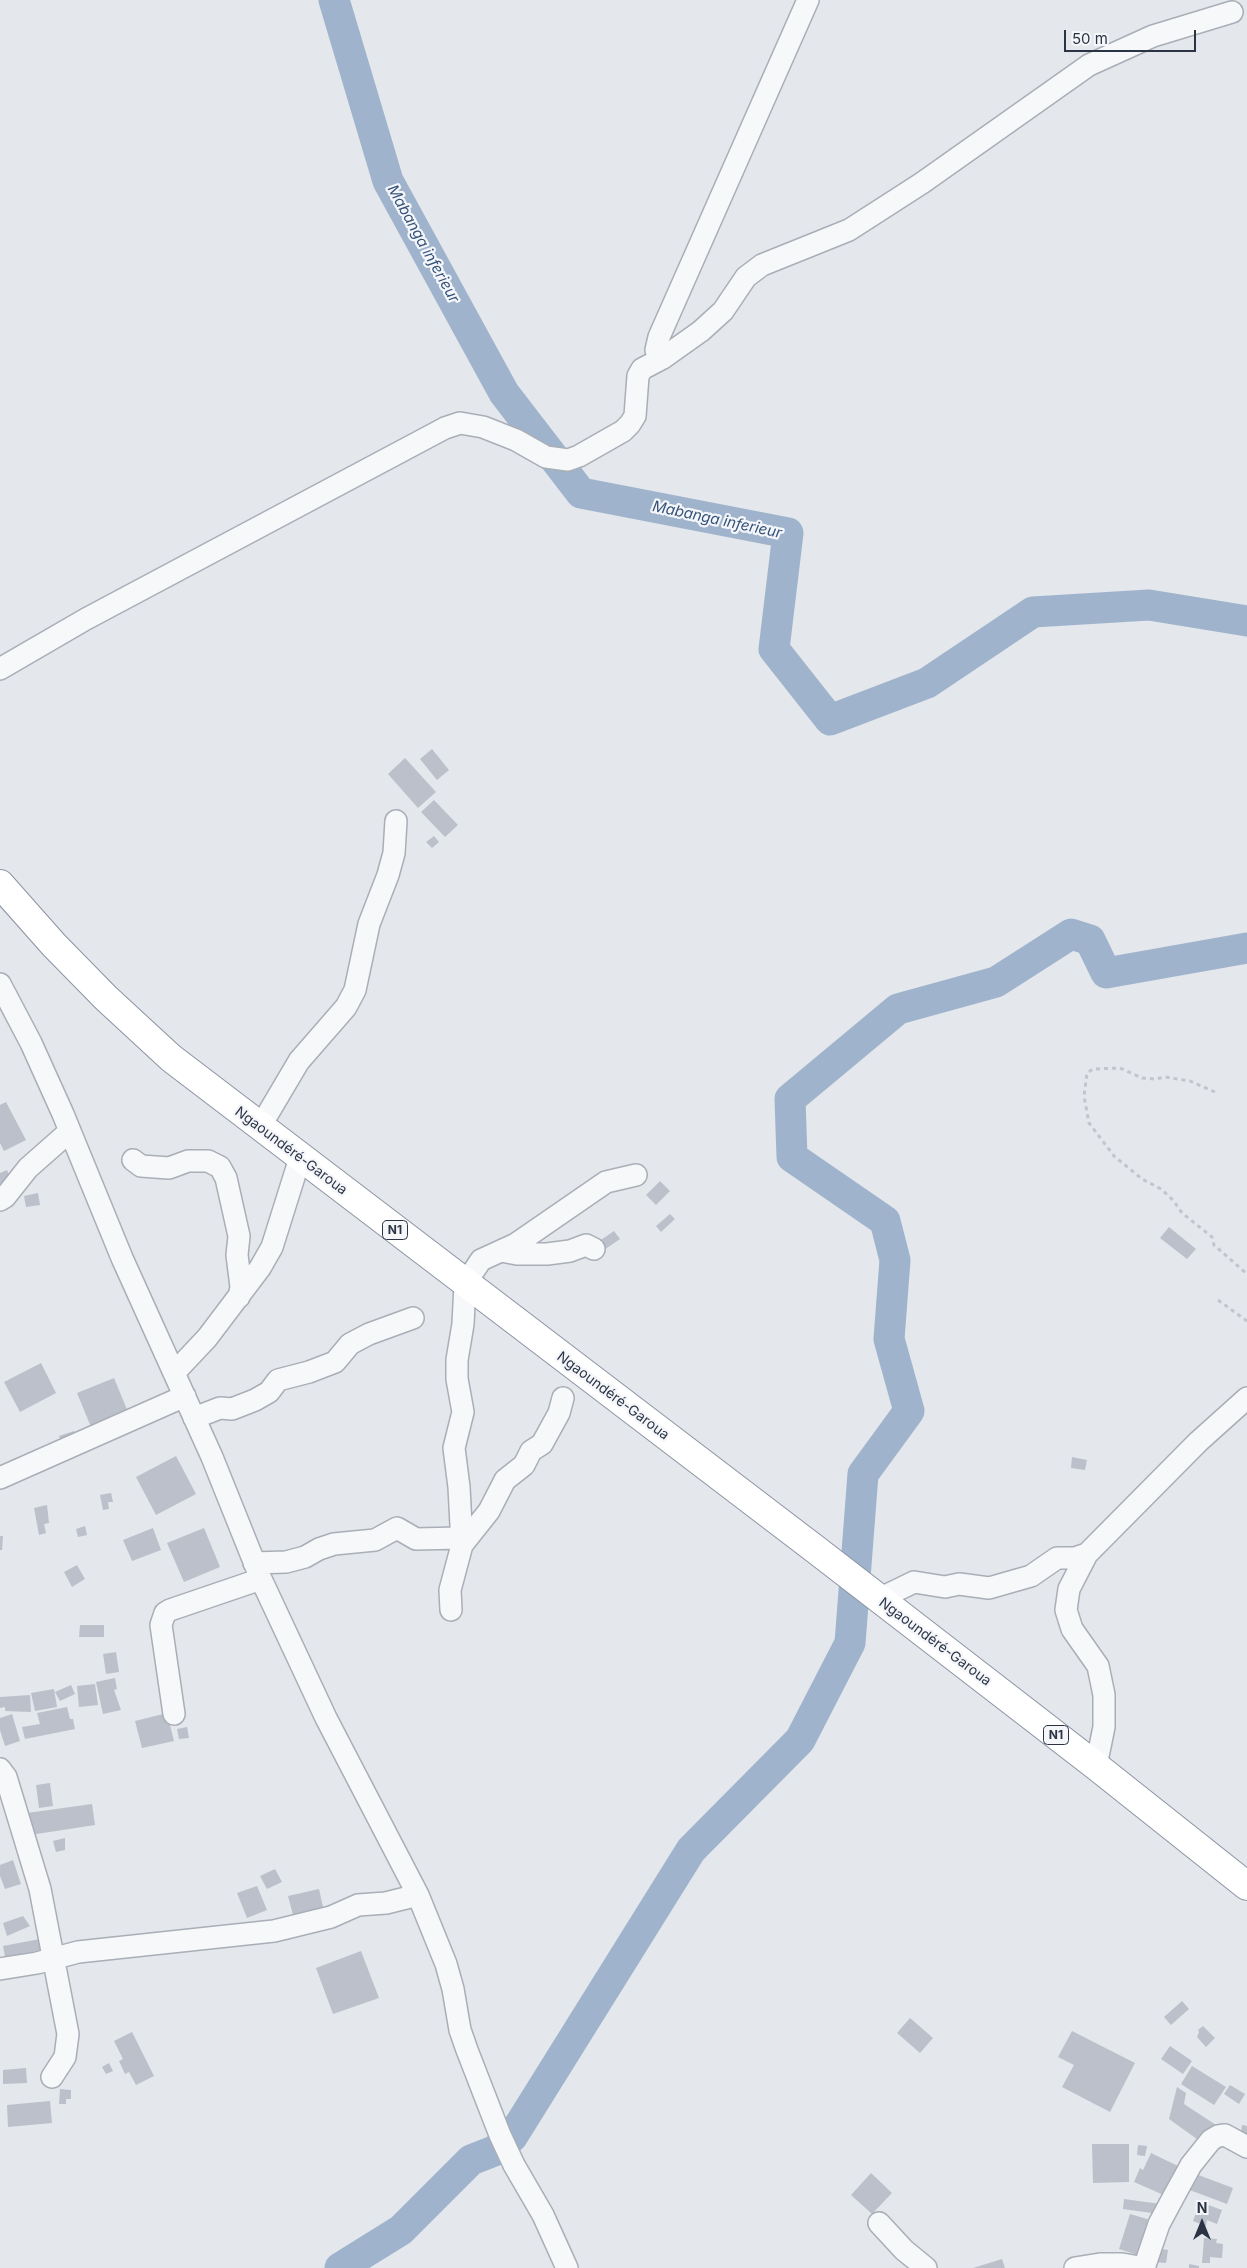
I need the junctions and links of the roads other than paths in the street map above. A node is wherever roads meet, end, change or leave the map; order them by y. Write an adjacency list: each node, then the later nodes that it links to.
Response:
1 (808, 0): 3 (street)
2 (1232, 12): 3 (street)
3 (663, 358): 4 (street)
4 (0, 668)
5 (396, 821): 8 (street)
6 (0, 884): 8 (highway, Ngaoundéré-Garoua / N1)
7 (0, 984): 9 (street)
8 (260, 1127): 10 (highway, Ngaoundéré-Garoua / N1)
9 (70, 1131): 13 (street); 19 (street)
10 (300, 1158): 16 (highway, Ngaoundéré-Garoua / N1); 17 (street)
11 (133, 1160): 17 (street)
12 (636, 1175): 15 (street)
13 (0, 1200)
14 (594, 1249): 15 (street)
15 (501, 1251): 16 (street)
16 (466, 1284): 25 (street); 28 (highway, Ngaoundéré-Garoua / N1)
17 (239, 1296): 19 (street)
18 (413, 1318): 23 (street)
19 (174, 1373): 20 (street)
20 (185, 1396): 23 (street); 24 (street)
21 (563, 1398): 25 (street)
22 (1247, 1398): 26 (street)
23 (194, 1418): 27 (street)
24 (0, 1478)
25 (461, 1541): 27 (street); 29 (street)
26 (1087, 1554): 28 (street); 31 (street)
27 (257, 1571): 30 (street); 34 (street)
28 (871, 1594): 31 (highway, Ngaoundéré-Garoua / N1)
29 (451, 1610)
30 (174, 1714)
31 (1096, 1766): 33 (highway, Ngaoundéré-Garoua / N1)
32 (0, 1769): 35 (street)
33 (1247, 1886)
34 (418, 1895): 35 (street); 40 (street)
35 (54, 1959): 36 (street); 37 (street)
36 (0, 1970)
37 (52, 2077)
38 (1247, 2147): 43 (street)
39 (879, 2223): 41 (street)
40 (567, 2268)
41 (926, 2268)
42 (1075, 2268): 43 (street)
43 (1145, 2268)

